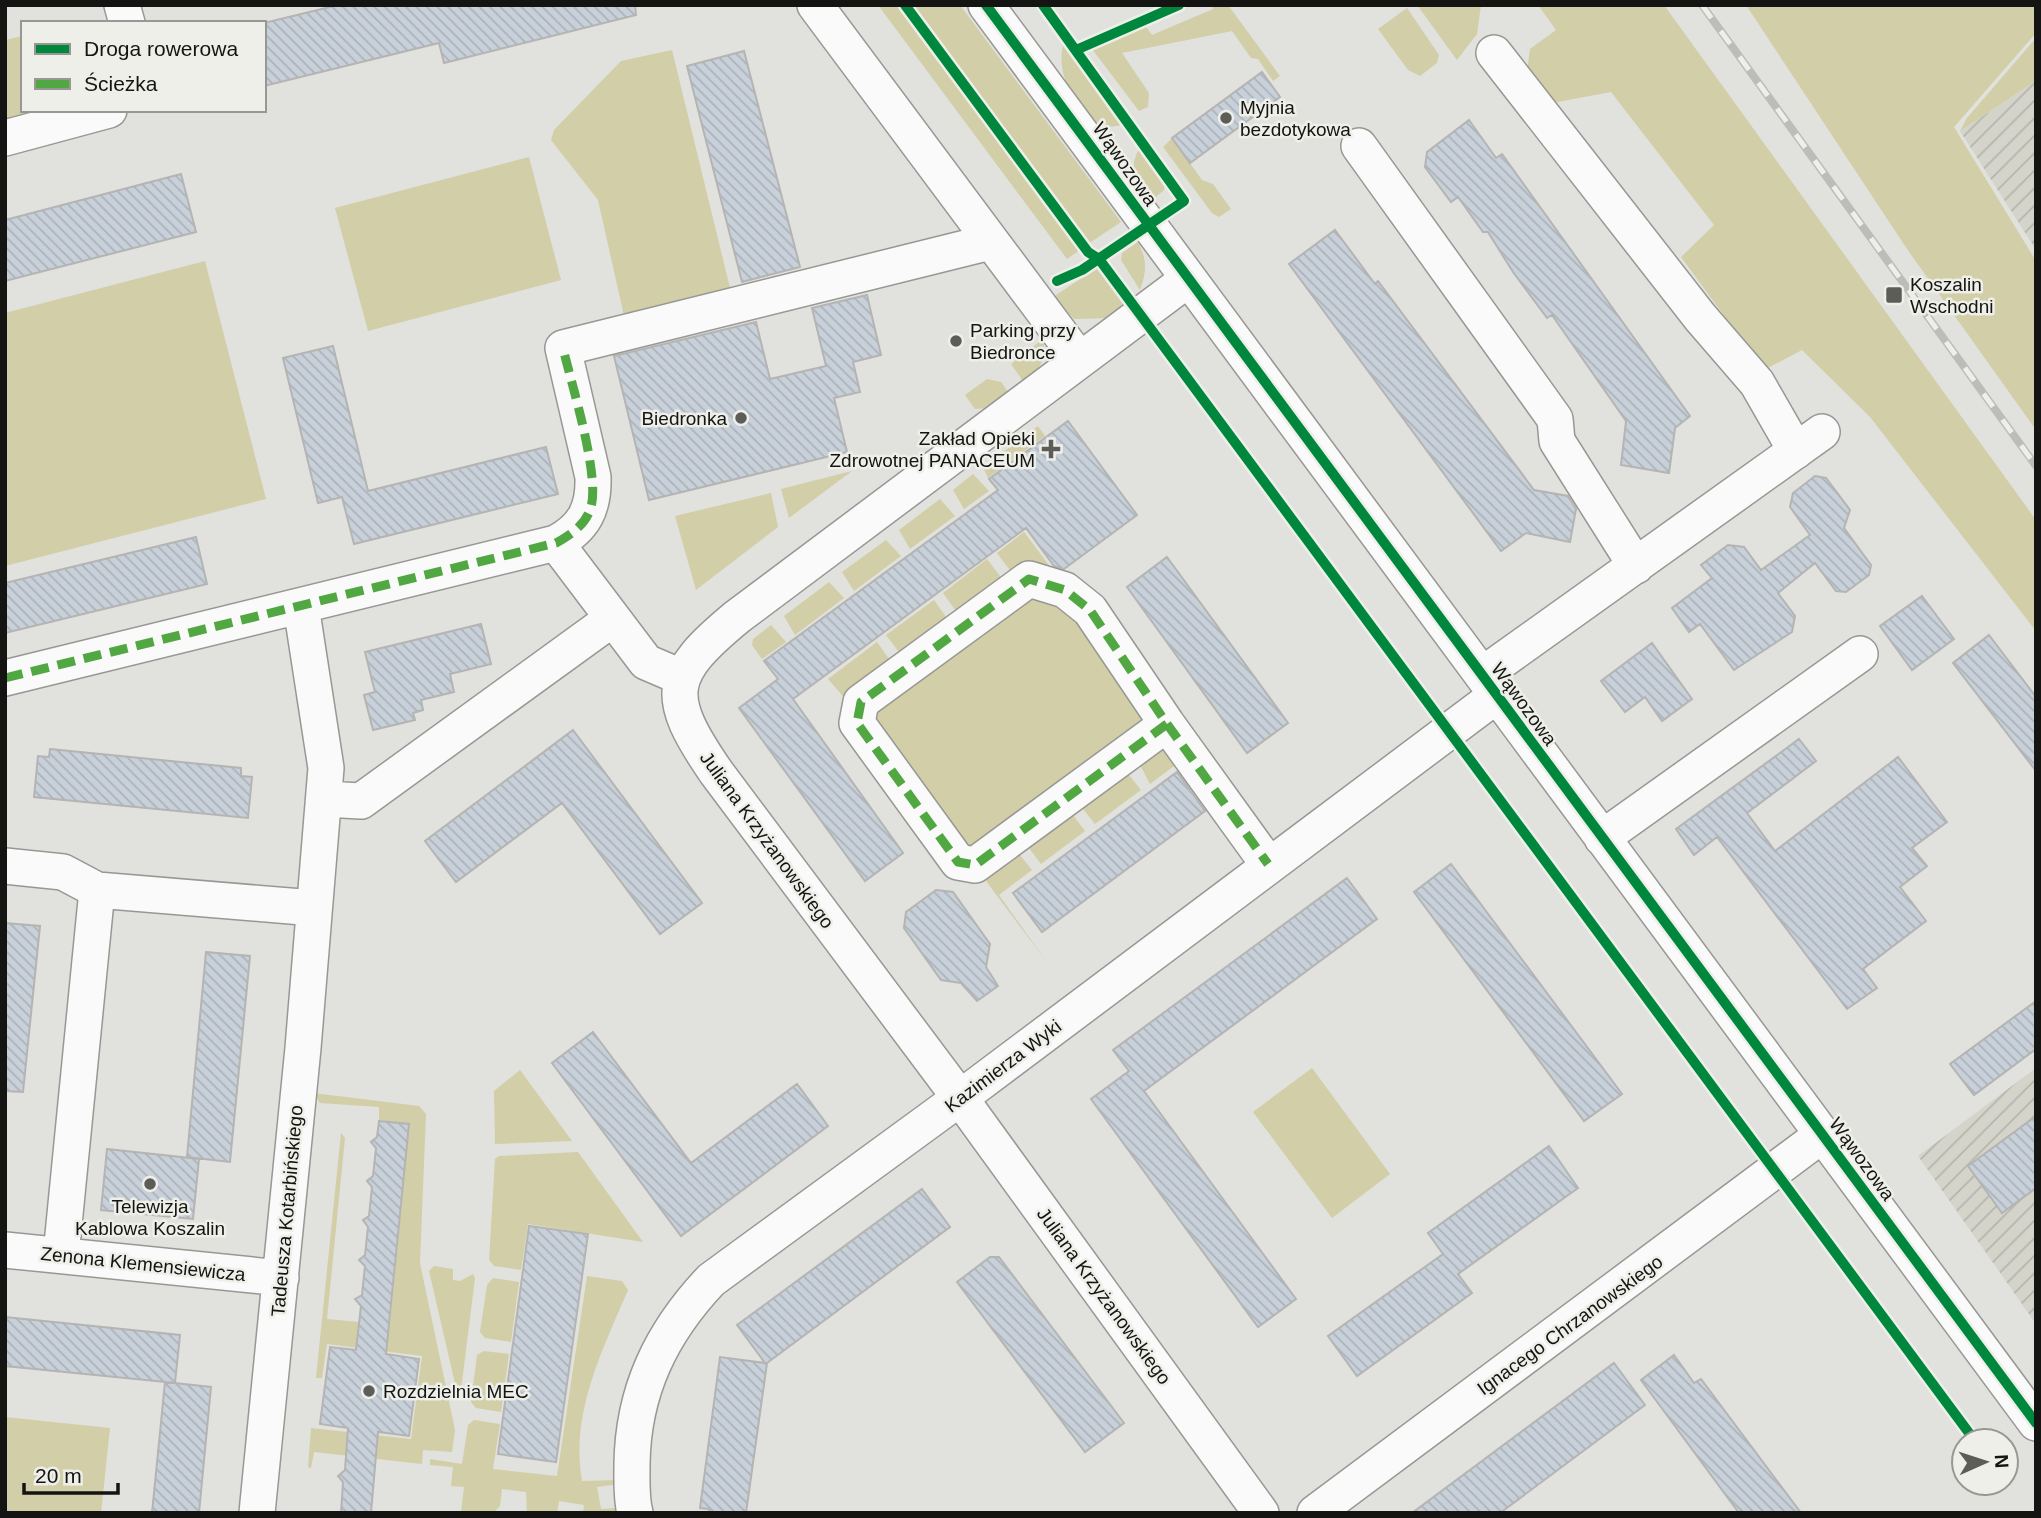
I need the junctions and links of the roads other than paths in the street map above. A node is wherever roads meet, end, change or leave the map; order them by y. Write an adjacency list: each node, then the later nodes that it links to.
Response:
1 (815, 5): 7 (street)
2 (985, 5): 8 (street, Wąwozowa)
3 (1494, 53): 11 (street, Kazimierza Wyki)
4 (102, 112): 5 (street)
5 (5, 138)
6 (1359, 146): 11 (street)
7 (990, 242): 9 (street); 10 (street)
8 (1187, 280): 9 (street); 17 (street, Wąwozowa)
9 (1079, 359): 15 (street)
10 (556, 543): 12 (street); 13 (street)
11 (1636, 566): 17 (street, Kazimierza Wyki)
12 (302, 606): 16 (street); 19 (street, Tadeusza Kotarbińskiego)
13 (612, 619): 15 (street); 19 (street)
14 (1860, 654): 20 (street)
15 (681, 677): 25 (street, Juliana Krzyżanowskiego)
16 (5, 678)
17 (1489, 685): 20 (street, Wąwozowa); 21 (street, Kazimierza Wyki)
18 (1167, 724): 18 (street); 21 (street)
19 (324, 799): 24 (street, Tadeusza Kotarbińskiego)
20 (1602, 838): 26 (street, Wąwozowa)
21 (1268, 864): 25 (street, Kazimierza Wyki)
22 (5, 866): 23 (street)
23 (97, 890): 24 (street); 28 (street)
24 (314, 908): 29 (street, Tadeusza Kotarbińskiego)
25 (960, 1098): 32 (street, Kazimierza Wyki); 33 (street, Juliana Krzyżanowskiego)
26 (1822, 1135): 30 (street, Wąwozowa); 34 (street, Ignacego Chrzanowskiego)
27 (5, 1250): 28 (street, Zenona Klemensiewicza)
28 (61, 1255): 29 (street, Zenona Klemensiewicza)
29 (281, 1278): 31 (street, Tadeusza Kotarbińskiego)
30 (2036, 1423)
31 (257, 1513)
32 (635, 1513)
33 (1261, 1513)
34 (1315, 1513)

